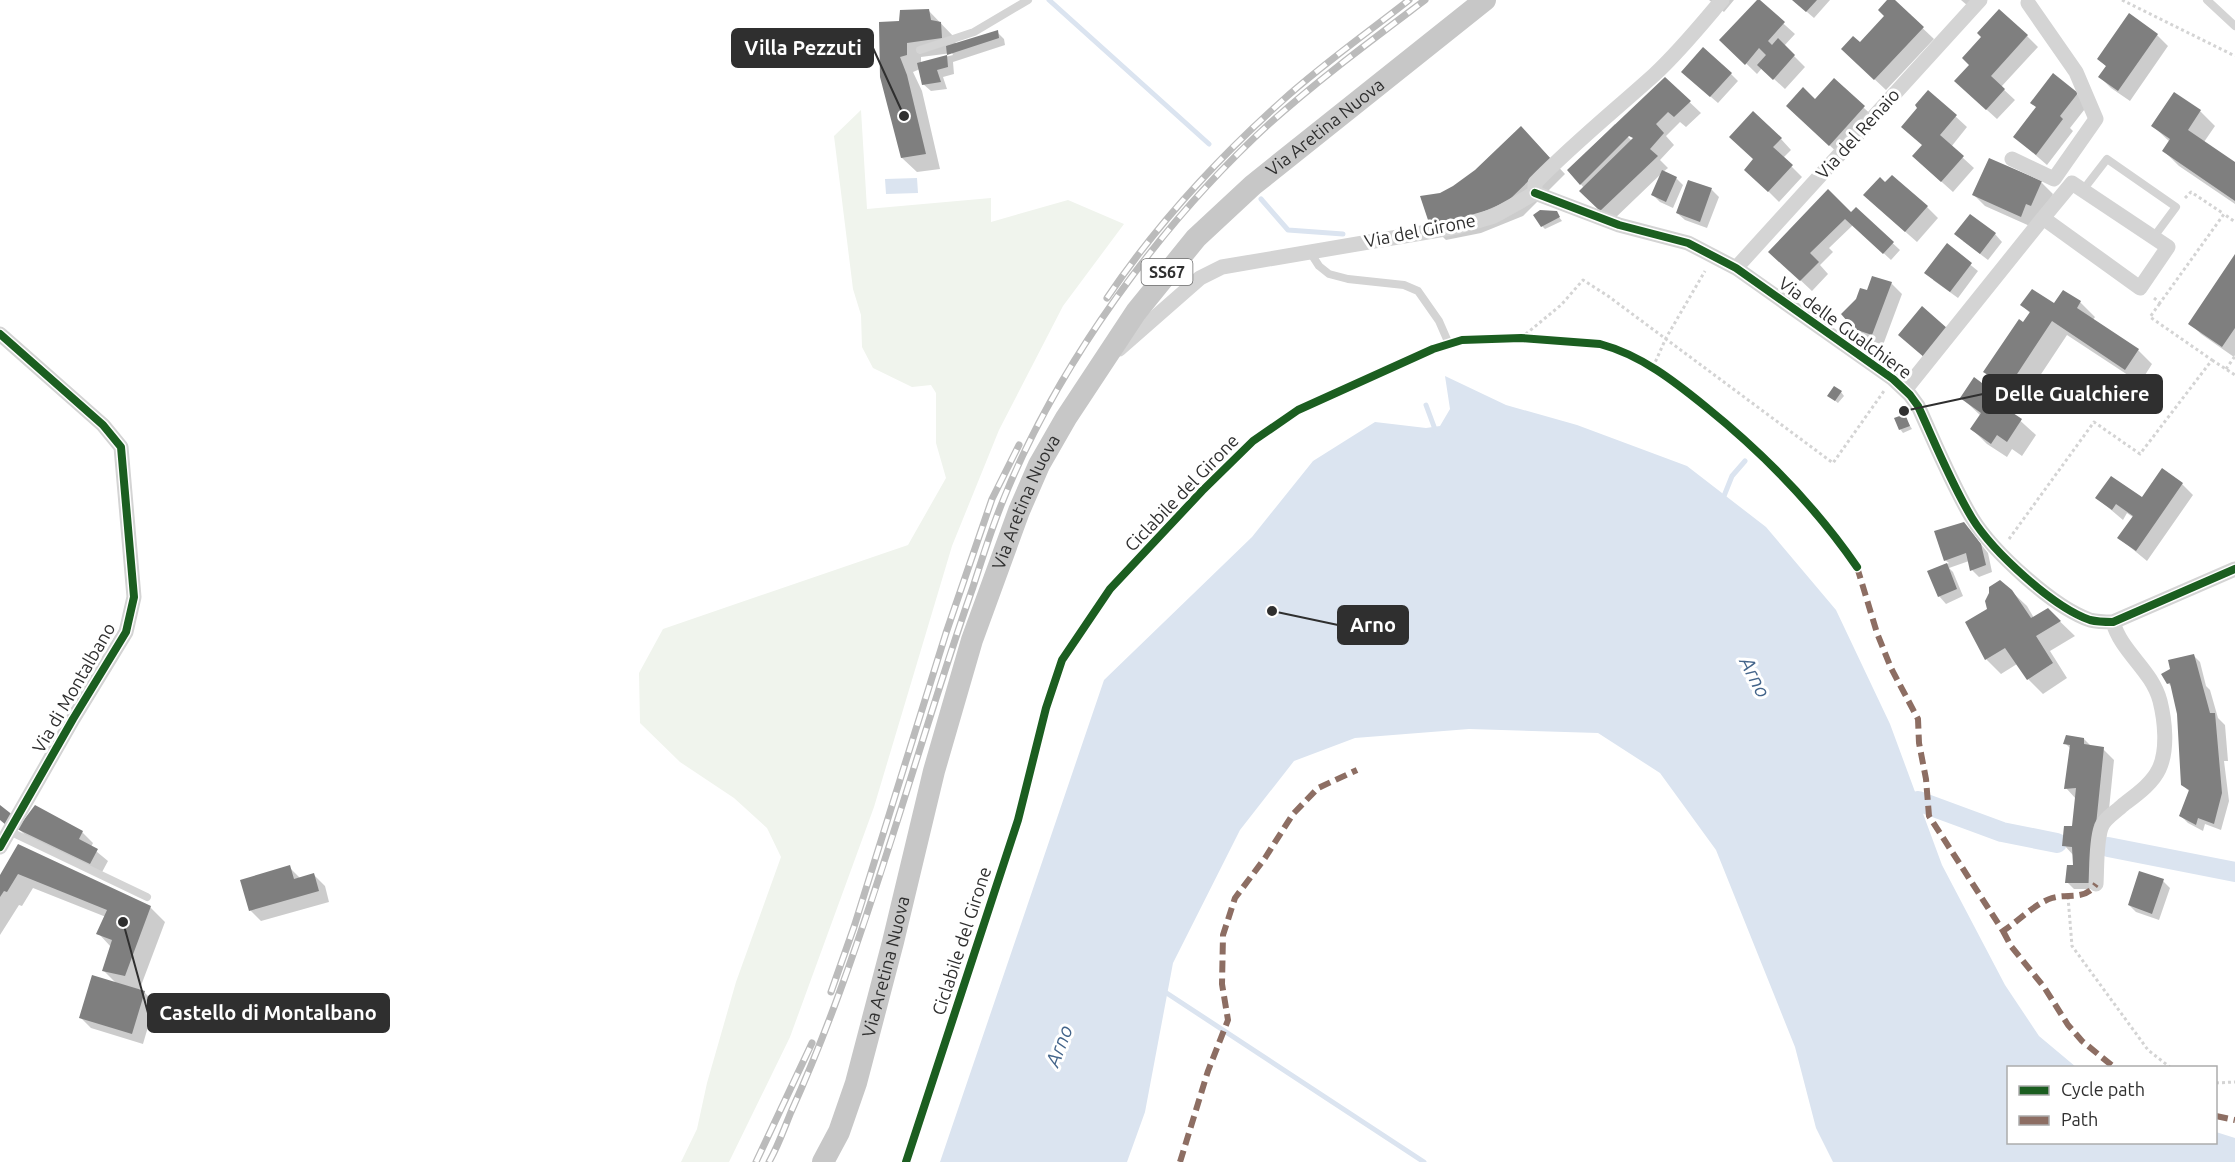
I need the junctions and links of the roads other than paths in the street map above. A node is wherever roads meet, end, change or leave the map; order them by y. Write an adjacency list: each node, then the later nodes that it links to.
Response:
1 (1028, 0): 8 (lane)
2 (1485, 0): 18 (main road, Via Aretina Nuova / SS67)
3 (1722, 0): 11 (street)
4 (1980, 0): 15 (street, Via del Renaio)
5 (2207, 0): 7 (lane)
6 (2028, 1): 9 (street)
7 (2235, 26)
8 (920, 50)
9 (2012, 159)
10 (2083, 190): 12 (street, Via delle Gualchiere); 13 (street); 13 (lane)
11 (1535, 193): 14 (street, Via del Girone); 15 (street, Via delle Gualchiere)
12 (2043, 218): 13 (street); 19 (street, Via delle Gualchiere)
13 (2153, 238)
14 (1310, 252): 17 (lane); 18 (street, Via del Girone)
15 (1736, 268): 19 (street, Via delle Gualchiere)
16 (0, 334): 22 (street, Via di Montalbano)
17 (1449, 344)
18 (1100, 367): 26 (main road, Via Aretina Nuova / SS67)
19 (1905, 390): 21 (street, Via delle Gualchiere)
20 (2235, 569): 21 (street)
21 (2113, 622): 24 (street)
22 (9, 831): 23 (street, Via di Montalbano); 25 (lane)
23 (0, 848)
24 (2096, 884)
25 (147, 897)
26 (823, 1162)

